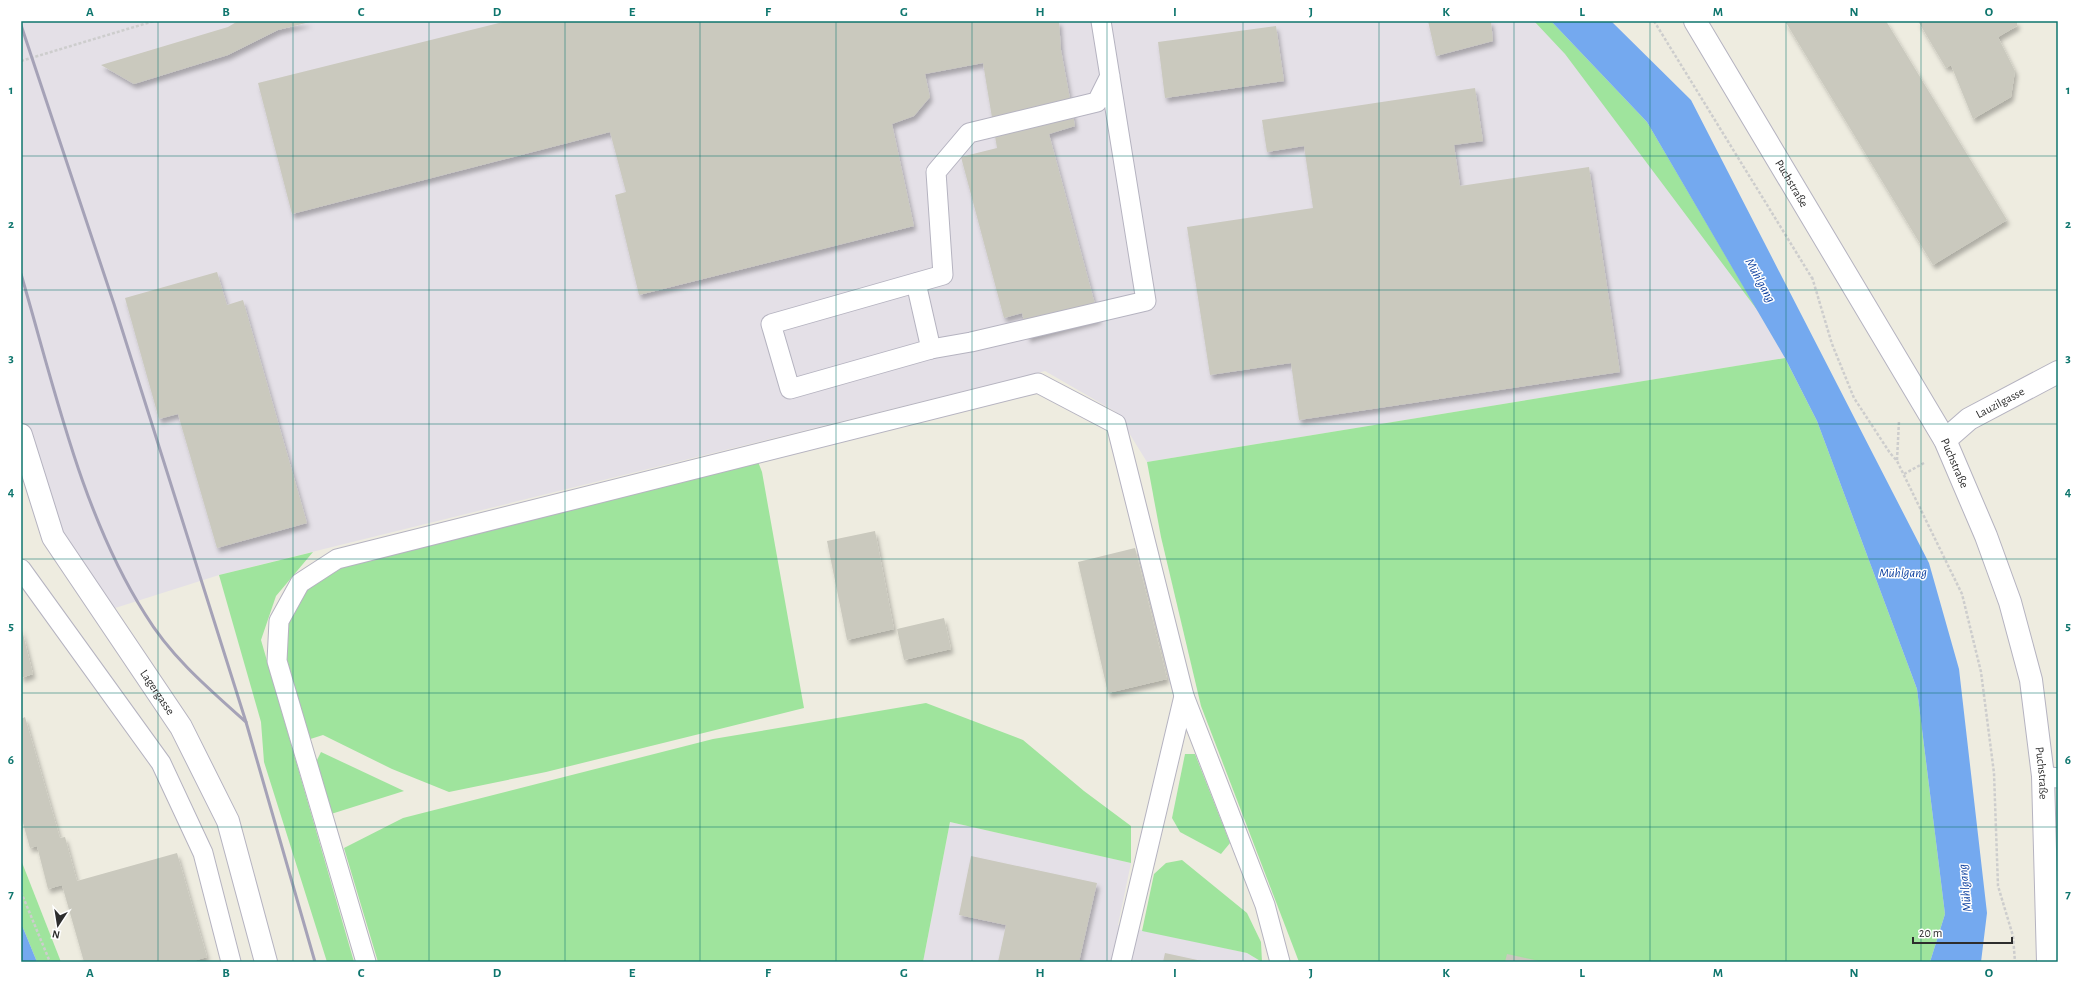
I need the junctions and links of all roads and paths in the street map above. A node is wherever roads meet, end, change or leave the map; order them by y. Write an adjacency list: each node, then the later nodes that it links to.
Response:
1 (154, 21): 5 (path)
2 (1101, 21): 6 (lane)
3 (1654, 21): 13 (path)
4 (1695, 21): 11 (main road, Puchstraße)
5 (21, 61)
6 (1110, 76): 7 (lane); 8 (lane)
7 (916, 282): 8 (lane); 8 (lane)
8 (931, 349)
9 (2058, 372): 11 (main road, Lauzilgasse)
10 (21, 435): 20 (main road, Lagergasse)
11 (1945, 440): 16 (main road, Puchstraße)
12 (1929, 459): 13 (path)
13 (1904, 474): 24 (path)
14 (21, 569): 19 (lane)
15 (1184, 696): 21 (lane); 22 (lane); 23 (lane)
16 (2050, 777): 25 (main road, Puchstraße)
17 (21, 892): 18 (path)
18 (50, 962)
19 (231, 962)
20 (266, 962)
21 (366, 962)
22 (1121, 962)
23 (1280, 962)
24 (2015, 962)
25 (2048, 962)

